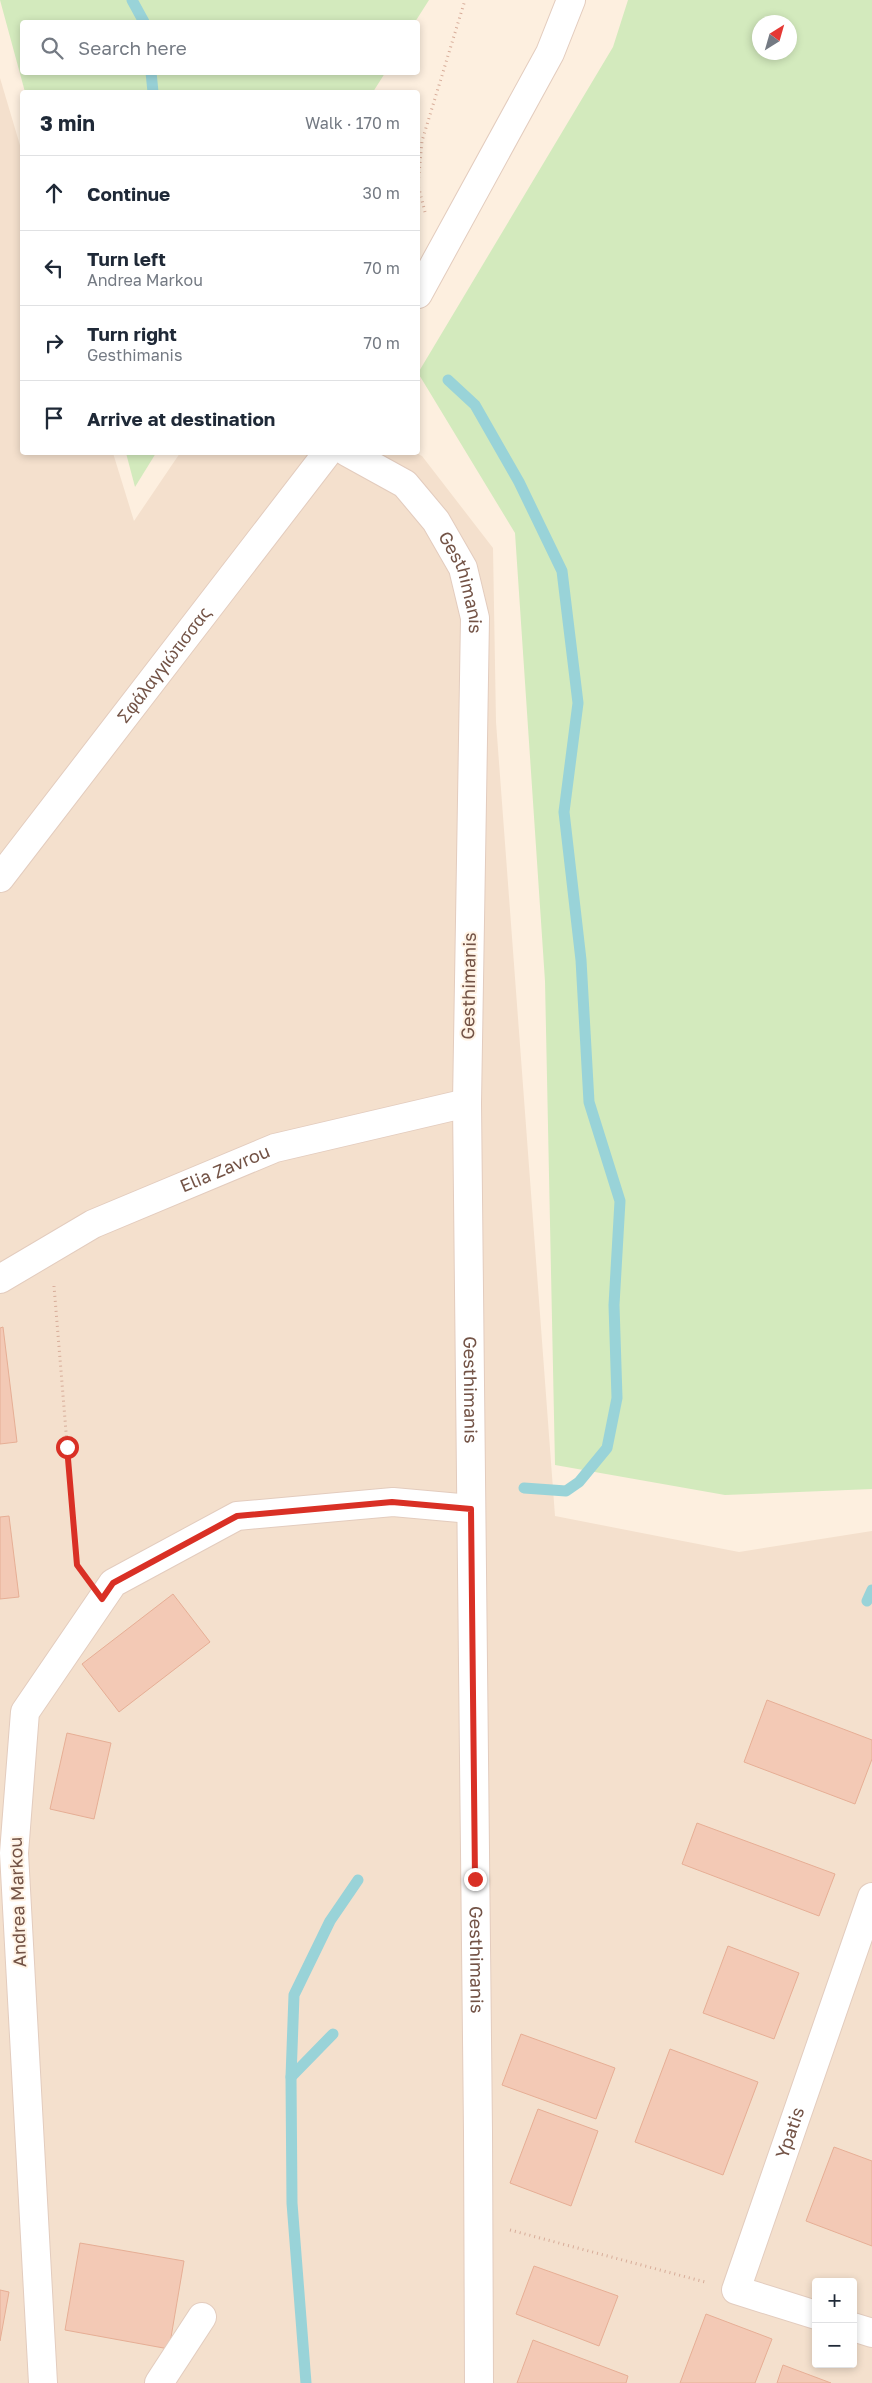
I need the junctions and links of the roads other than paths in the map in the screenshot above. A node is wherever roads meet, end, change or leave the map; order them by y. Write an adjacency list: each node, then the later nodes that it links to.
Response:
1 (571, 0): 2 (street)
2 (420, 290)
3 (326, 455): 5 (street, Σφάλαγγιώτισσας)
4 (352, 455): 6 (street, Gesthimanis)
5 (0, 878)
6 (466, 1103): 7 (street, Elia Zavrou); 8 (street, Gesthimanis)
7 (0, 1279)
8 (471, 1509): 14 (street, Andrea Markou); 16 (street, Gesthimanis)
9 (872, 1897): 10 (street, Ypatis)
10 (812, 2314)
11 (202, 2317): 15 (street)
12 (857, 2328): 13 (street)
13 (872, 2333)
14 (43, 2383)
15 (159, 2383)
16 (479, 2383)

